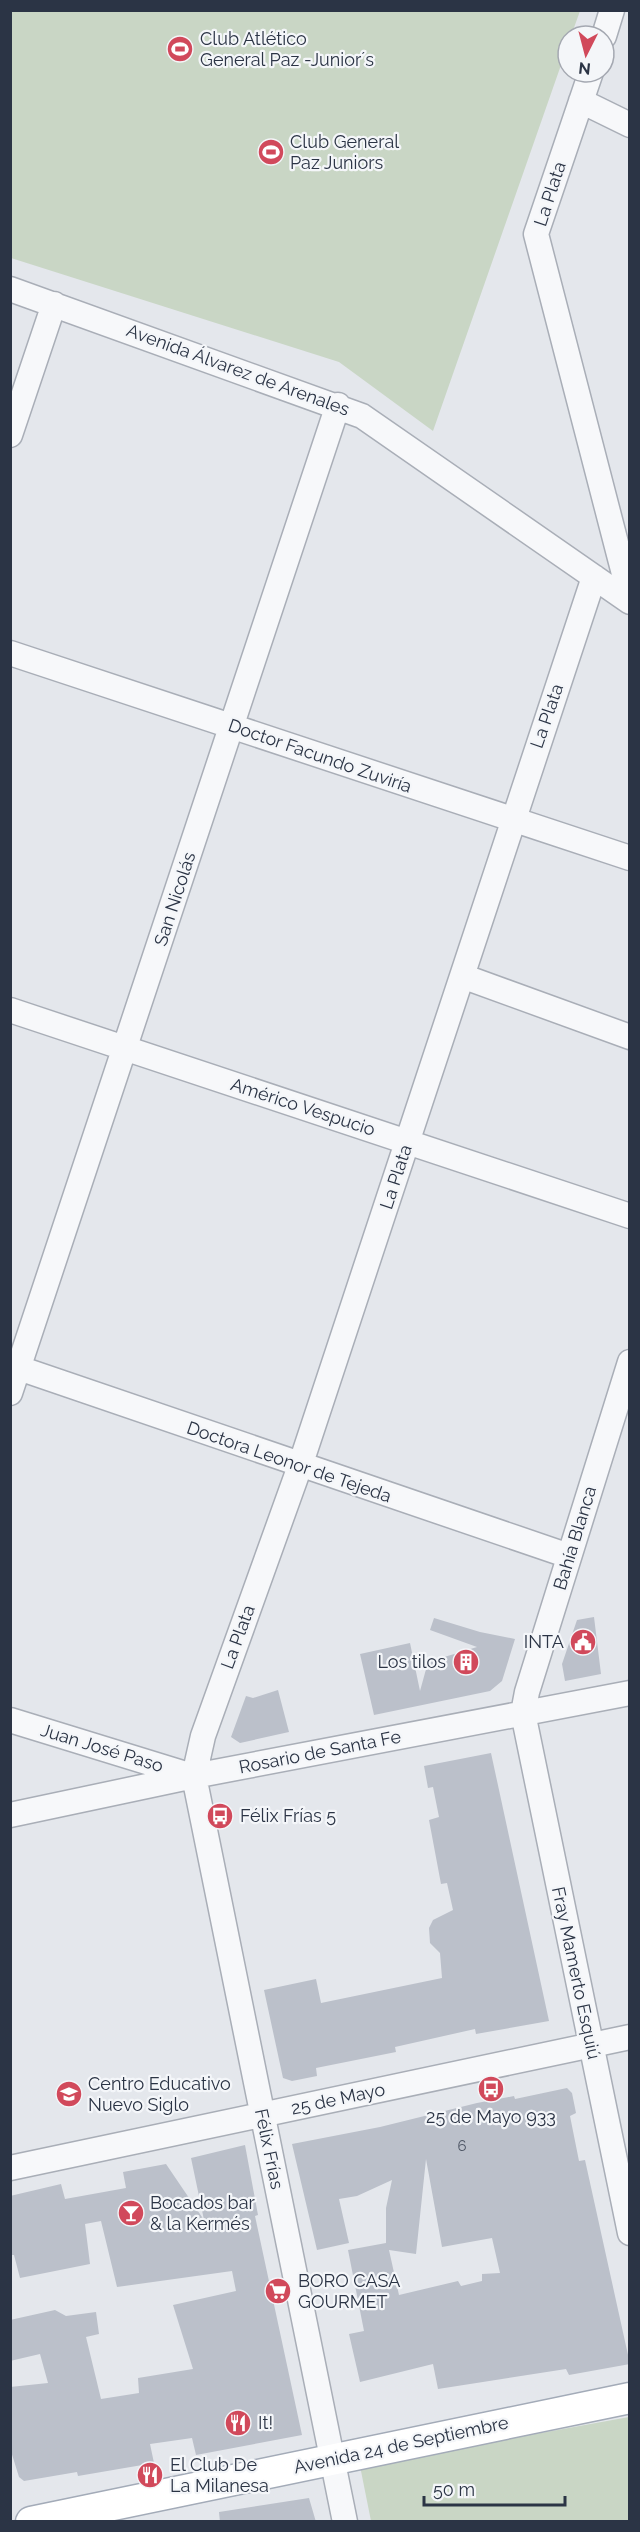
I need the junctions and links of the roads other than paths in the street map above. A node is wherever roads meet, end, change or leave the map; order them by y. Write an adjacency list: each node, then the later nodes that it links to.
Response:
1 (587, 84): 2 (street, La Plata)
2 (581, 101): 3 (street); 9 (street, La Plata)
3 (630, 125)
4 (10, 289): 5 (street, Avenida Álvarez de Arenales)
5 (54, 304): 6 (street, Avenida Álvarez de Arenales); 7 (street)
6 (338, 405): 8 (street, Avenida Álvarez de Arenales); 12 (street, San Nicolás)
7 (10, 435)
8 (594, 577): 10 (street, Avenida Álvarez de Arenales); 13 (street, La Plata)
9 (630, 597)
10 (630, 602)
11 (10, 653): 12 (street, Doctor Facundo Zuviría)
12 (232, 726): 13 (street, Doctor Facundo Zuviría); 18 (street, San Nicolás)
13 (513, 819): 14 (street, Doctor Facundo Zuviría); 15 (street, La Plata)
14 (630, 858)
15 (462, 976): 17 (street); 19 (street, La Plata)
16 (10, 1010): 18 (street, Américo Vespucio)
17 (630, 1037)
18 (126, 1048): 19 (street, Américo Vespucio); 22 (street, San Nicolás)
19 (408, 1142): 20 (street, Américo Vespucio); 24 (street, La Plata)
20 (630, 1216)
21 (630, 1362): 25 (street, Bahía Blanca)
22 (15, 1366): 23 (street, San Nicolás); 24 (street, Doctora Leonor de Tejeda)
23 (10, 1393)
24 (300, 1466): 25 (street, Doctora Leonor de Tejeda); 29 (street, La Plata)
25 (569, 1556): 27 (street, Bahía Blanca)
26 (630, 1693): 27 (street, Rosario de Santa Fe)
27 (523, 1713): 29 (street, Rosario de Santa Fe); 32 (street, Fray Mamerto Esquiú)
28 (10, 1720): 29 (street, Juan José Paso)
29 (194, 1776): 30 (street, Rosario de Santa Fe); 33 (street, Félix Frías)
30 (10, 1815)
31 (630, 2037): 32 (street, 25 de Mayo)
32 (591, 2045): 33 (street, 25 de Mayo); 35 (street, Fray Mamerto Esquiú)
33 (262, 2115): 34 (street, 25 de Mayo); 37 (street, Félix Frías)
34 (10, 2168)
35 (630, 2233)
36 (630, 2398): 37 (main road, Avenida 24 de Septiembre)
37 (332, 2459): 38 (main road, Avenida 24 de Septiembre); 39 (street, Félix Frías)
38 (31, 2522)
39 (345, 2522)

